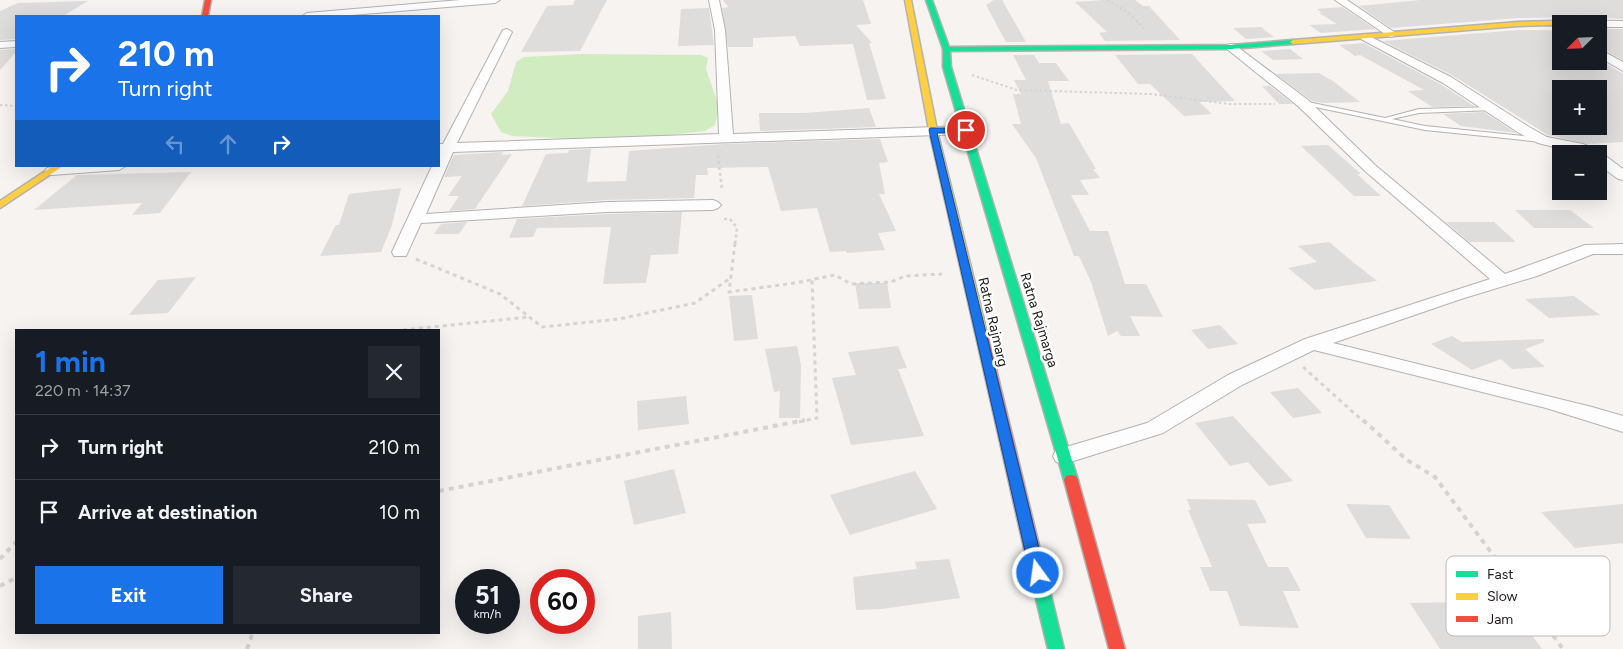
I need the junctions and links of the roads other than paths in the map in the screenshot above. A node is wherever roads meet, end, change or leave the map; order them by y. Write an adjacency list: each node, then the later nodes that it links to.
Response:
1 (208, 0): 7 (main road)
2 (495, 0): 8 (street)
3 (714, 0): 26 (street)
4 (908, 0): 24 (main road, Ratna Rajmarg)
5 (930, 0): 18 (main road, Ratna Rajmarga)
6 (1340, 0): 13 (street)
7 (205, 15)
8 (319, 15)
9 (1608, 24): 10 (street)
10 (1623, 24)
11 (1552, 26): 13 (main road)
12 (507, 32): 29 (street)
13 (1392, 34): 14 (main road)
14 (1365, 37): 17 (main road); 22 (street)
15 (15, 44): 16 (street)
16 (0, 45)
17 (1231, 47): 18 (main road); 21 (street)
18 (946, 49): 25 (main road, Ratna Rajmarga)
19 (1608, 58): 20 (street)
20 (1623, 67)
21 (1303, 103): 23 (lane); 40 (street)
22 (1491, 109): 23 (lane); 27 (street)
23 (1382, 119): 27 (lane)
24 (933, 130): 25 (street); 26 (street); 44 (main road, Ratna Rajmarg)
25 (966, 130): 43 (main road, Ratna Rajmarga)
26 (726, 139): 29 (street)
27 (1543, 140): 28 (street)
28 (1568, 145)
29 (443, 148)
30 (1607, 164): 34 (street)
31 (98, 167): 33 (street)
32 (436, 167): 37 (street)
33 (55, 169): 35 (main road)
34 (1623, 176)
35 (0, 205)
36 (713, 205): 37 (street)
37 (415, 219): 39 (street)
38 (1623, 249): 40 (street)
39 (400, 252)
40 (1503, 281): 41 (street)
41 (1312, 343): 42 (street); 43 (street)
42 (1623, 424)
43 (1064, 456): 45 (main road, Ratna Rajmarga)
44 (1056, 649)
45 (1117, 649)

